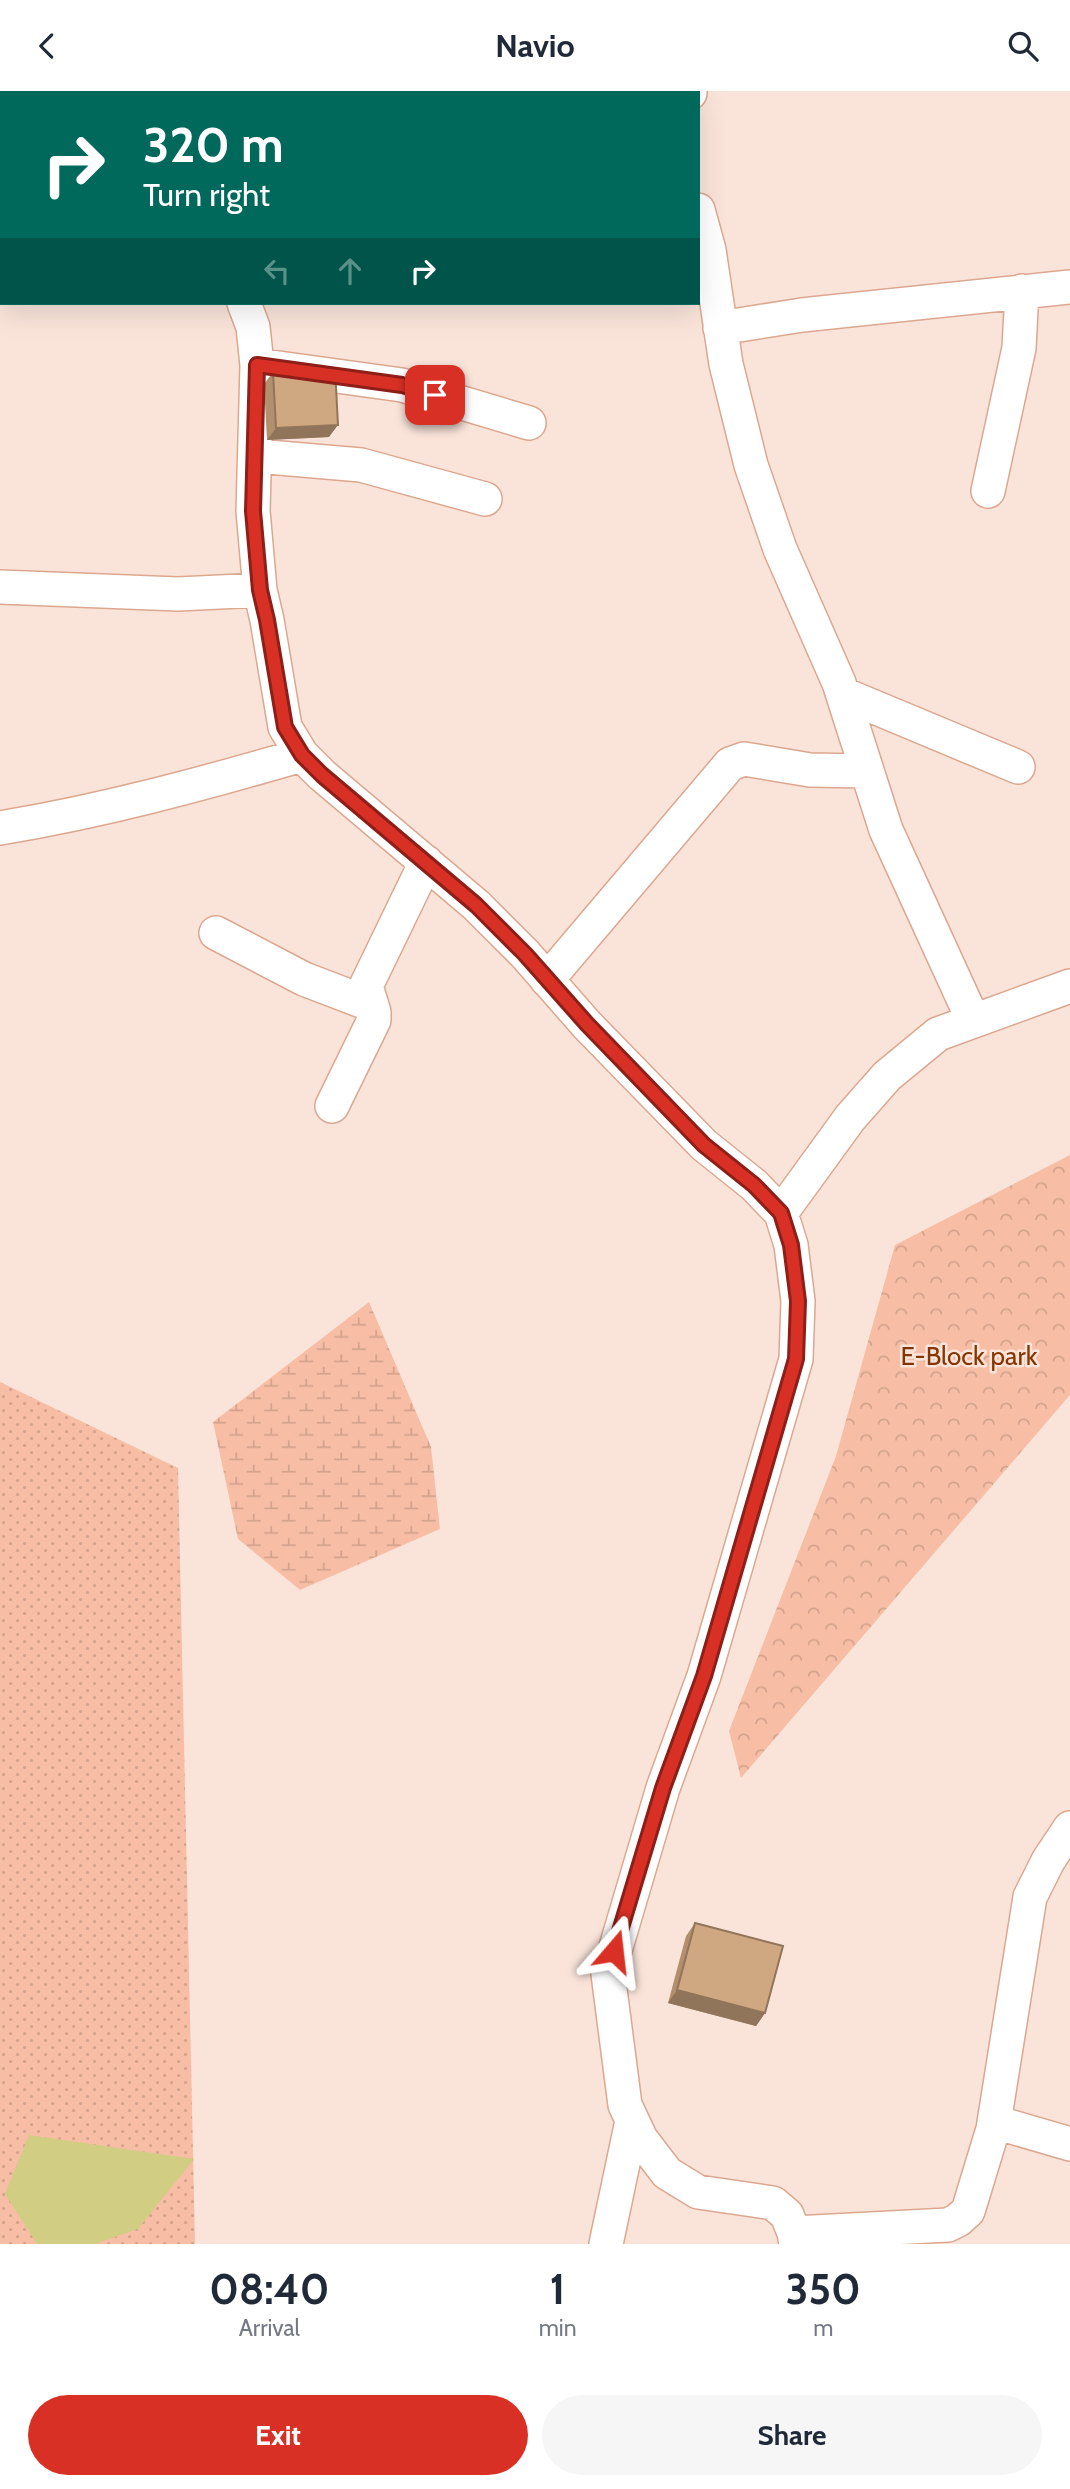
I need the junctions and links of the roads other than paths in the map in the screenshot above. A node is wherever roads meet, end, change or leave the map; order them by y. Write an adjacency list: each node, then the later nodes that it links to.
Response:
1 (700, 217): 5 (street)
2 (1070, 287): 3 (street)
3 (1022, 291): 5 (street); 9 (street)
4 (245, 305): 6 (street)
5 (720, 328): 13 (street)
6 (257, 365): 7 (street); 8 (street)
7 (528, 422)
8 (256, 456): 10 (street); 12 (street)
9 (988, 491)
10 (485, 499)
11 (0, 587): 12 (street)
12 (260, 590): 14 (street)
13 (843, 694): 15 (street); 16 (street)
14 (302, 755): 17 (street); 18 (street)
15 (1018, 767)
16 (866, 771): 20 (street); 23 (street)
17 (0, 828)
18 (426, 862): 20 (street); 22 (street)
19 (216, 933): 22 (street)
20 (547, 980): 25 (street)
21 (1070, 986): 23 (street)
22 (372, 1005): 24 (street)
23 (973, 1020): 25 (street)
24 (332, 1106)
25 (781, 1213): 27 (street)
26 (1070, 1828): 28 (street)
27 (632, 2121): 30 (street); 31 (street)
28 (995, 2122): 29 (street); 30 (street)
29 (1070, 2144)
30 (795, 2239)
31 (606, 2244)

